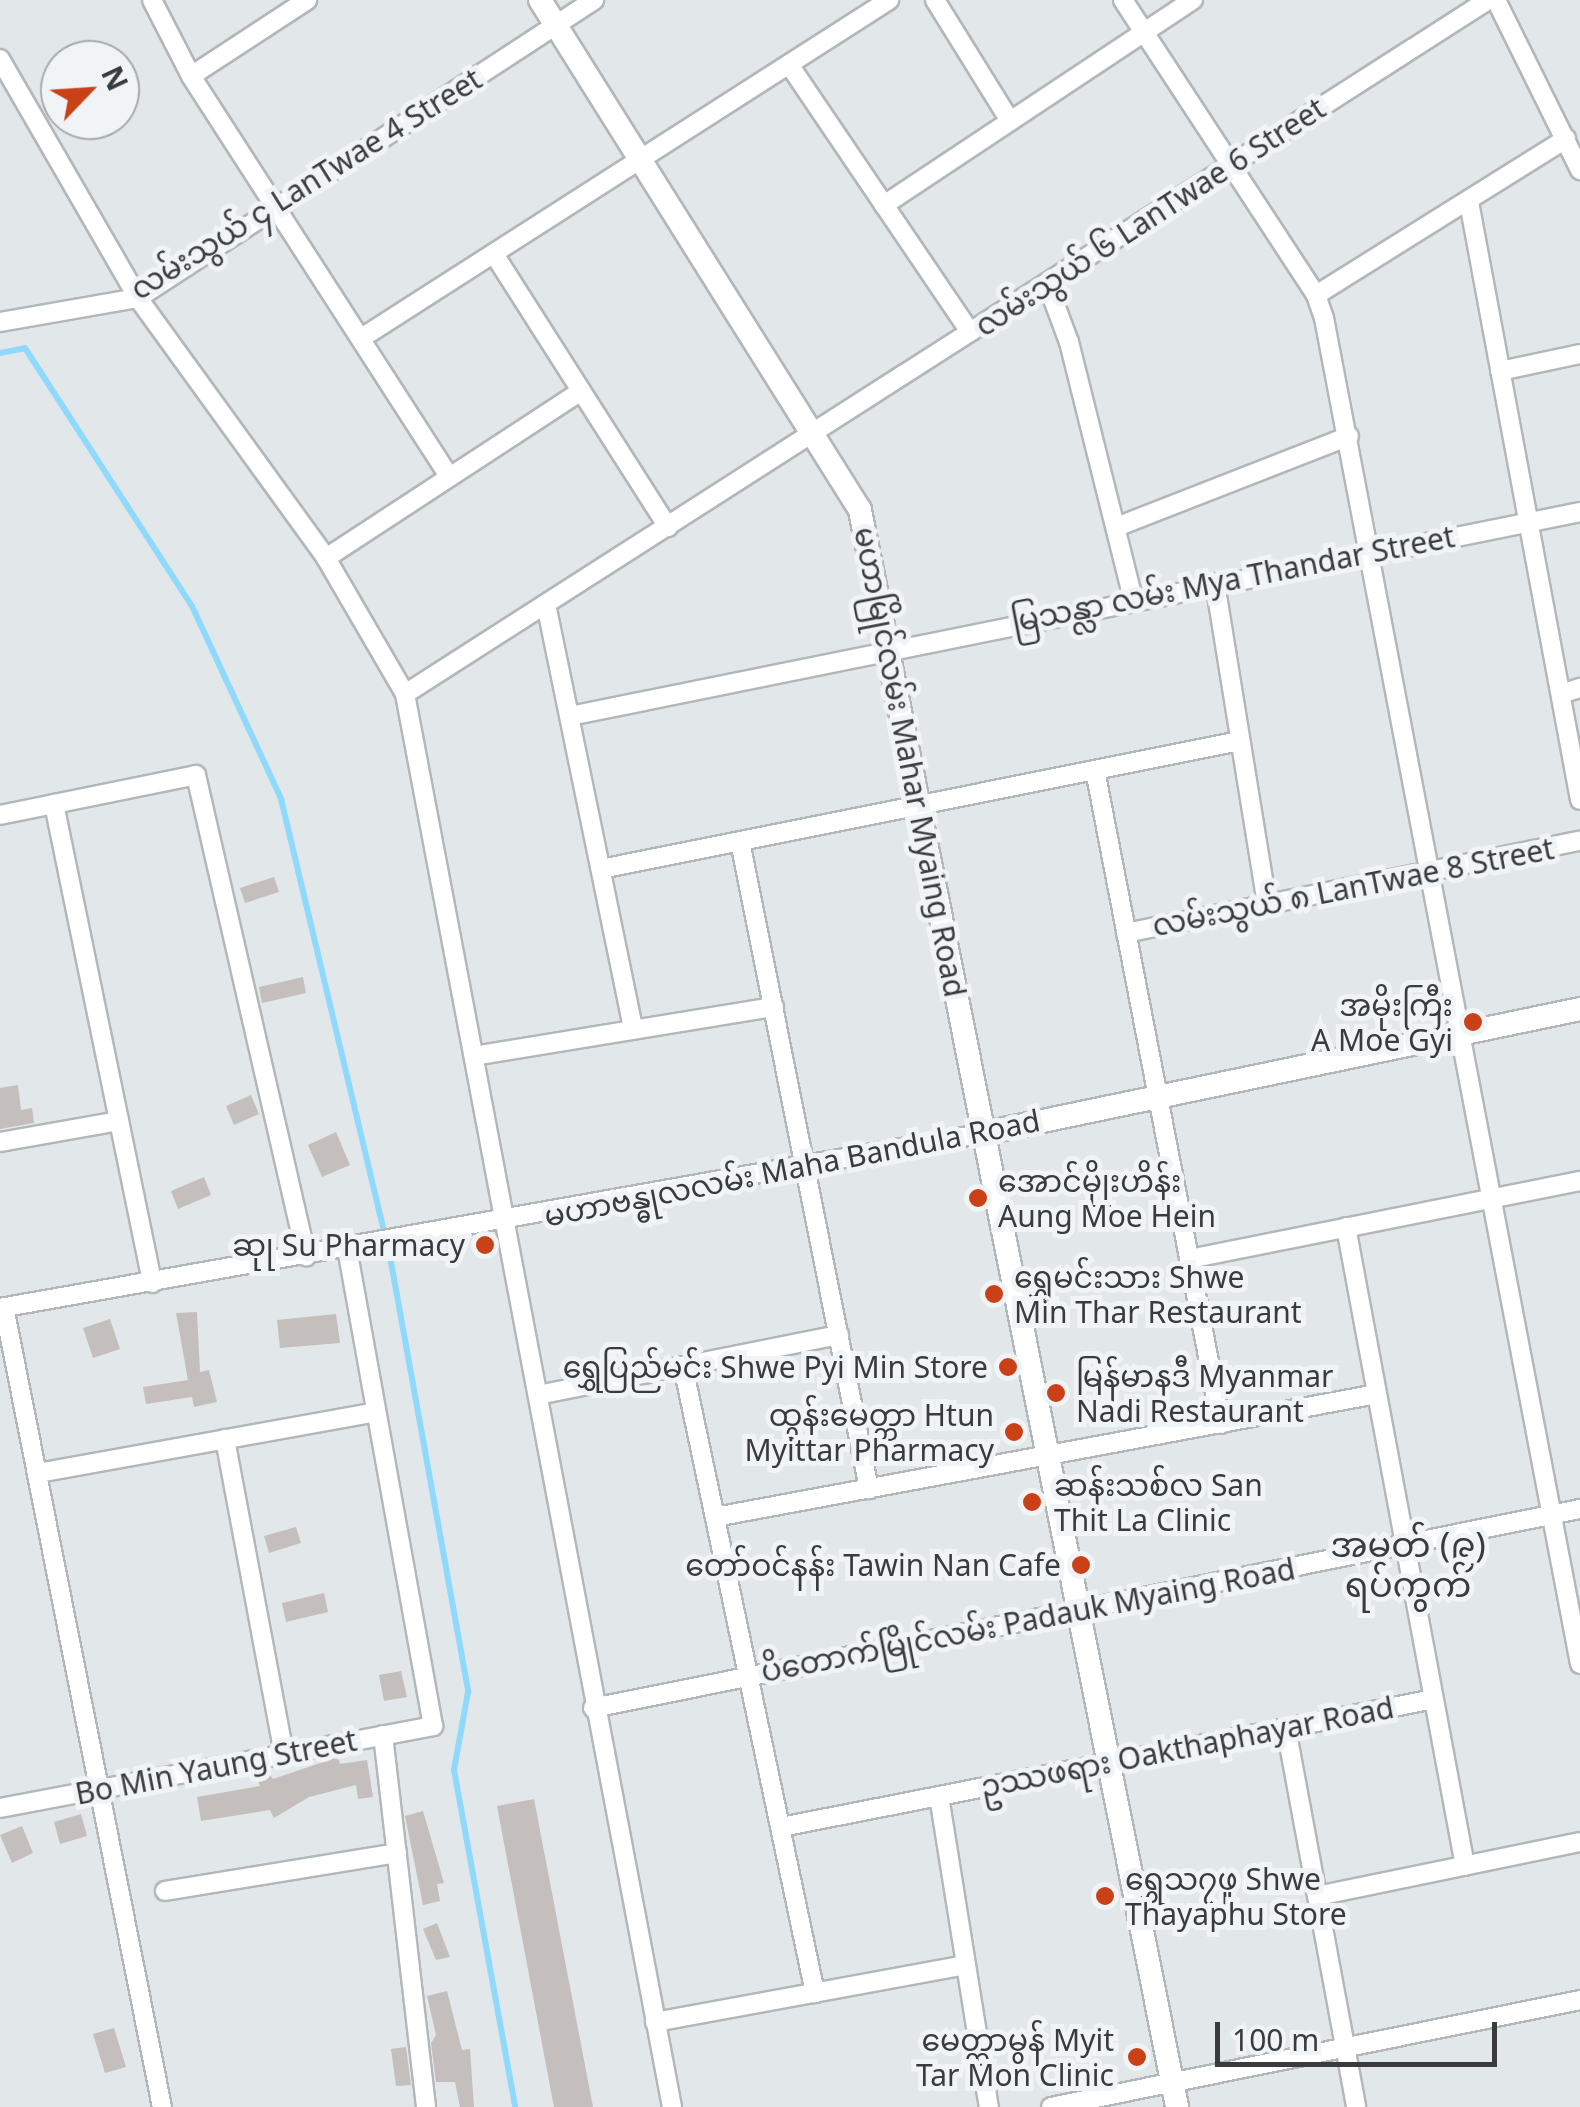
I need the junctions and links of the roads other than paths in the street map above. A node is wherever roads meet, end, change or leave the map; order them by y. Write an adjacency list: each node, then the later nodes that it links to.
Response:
1 (152, 0): 15 (street)
2 (307, 0): 15 (street)
3 (540, 0): 11 (street, မဟာမြိုင်လမ်း Mahar Myaing Road)
4 (594, 0): 11 (street, လမ်းသွယ် ၄ LanTwae 4 Street)
5 (889, 0): 14 (street)
6 (936, 0): 16 (street)
7 (1123, 0): 12 (street)
8 (1194, 0): 12 (street)
9 (1488, 0): 19 (street, လမ်းသွယ် ၆ LanTwae 6 Street)
10 (1496, 0): 17 (street)
11 (555, 25): 18 (street, မဟာမြိုင်လမ်း Mahar Myaing Road); 23 (street, လမ်းသွယ် ၄ LanTwae 4 Street)
12 (1144, 32): 16 (street); 19 (street)
13 (0, 59): 27 (street)
14 (790, 66): 18 (street); 22 (street)
15 (191, 76): 23 (street)
16 (1010, 121): 22 (street)
17 (1566, 139): 20 (street); 21 (street)
18 (640, 160): 24 (street); 34 (street, မဟာမြိုင်လမ်း Mahar Myaing Road)
19 (1230, 166): 25 (street, လမ်းသွယ် ၆ LanTwae 6 Street); 26 (street)
20 (1580, 170)
21 (1469, 202): 26 (street); 32 (street)
22 (884, 205): 29 (street)
23 (278, 209): 27 (street, လမ်းသွယ် ၄ LanTwae 4 Street); 30 (street)
24 (494, 254): 30 (street); 33 (street)
25 (1048, 283): 29 (street, လမ်းသွယ် ၆ LanTwae 6 Street); 40 (street)
26 (1316, 296): 35 (street)
27 (138, 298): 28 (street, လမ်းသွယ် ၄ LanTwae 4 Street); 42 (street)
28 (0, 322)
29 (970, 332): 34 (street, လမ်းသွယ် ၆ LanTwae 6 Street)
30 (363, 338): 36 (street)
31 (1580, 354): 32 (street)
32 (1500, 371): 38 (street)
33 (581, 391): 36 (street); 39 (street)
34 (813, 434): 39 (street, လမ်းသွယ် ၆ LanTwae 6 Street); 46 (street, မဟာမြိုင်လမ်း Mahar Myaing Road)
35 (1349, 436): 40 (street); 41 (street)
36 (449, 478): 42 (street)
37 (1580, 512): 38 (street, မြသန္လာ လမ်း Mya Thandar Street)
38 (1528, 522): 41 (street, မြသန္လာ လမ်း Mya Thandar Street); 49 (street)
39 (668, 527): 45 (street, လမ်းသွယ် ၆ LanTwae 6 Street)
40 (1116, 528): 44 (street)
41 (1372, 552): 43 (street, မြသန္လာ လမ်း Mya Thandar Street); 60 (street)
42 (326, 558): 48 (street)
43 (1215, 583): 44 (street, မြသန္လာ လမ်း Mya Thandar Street); 51 (street)
44 (1133, 599): 46 (street, မြသန္လာ လမ်း Mya Thandar Street)
45 (546, 604): 48 (street, လမ်းသွယ် ၆ LanTwae 6 Street); 50 (street)
46 (887, 647): 50 (street, မြသန္လာ လမ်း Mya Thandar Street); 55 (street, မဟာမြိုင်လမ်း Mahar Myaing Road)
47 (1580, 688): 49 (street)
48 (405, 694): 67 (street)
49 (1560, 694): 53 (street)
50 (570, 716): 59 (street)
51 (1239, 741): 52 (street); 61 (street)
52 (1095, 770): 55 (street); 62 (street)
53 (1580, 800)
54 (54, 804): 56 (street); 69 (street); 78 (street)
55 (918, 806): 57 (street); 70 (street, မဟာမြိုင်လမ်း Mahar Myaing Road)
56 (0, 815)
57 (740, 841): 59 (street); 63 (street)
58 (1580, 842): 60 (street, လမ်းသွယ် ၈ LanTwae 8 Street)
59 (601, 869): 65 (street)
60 (1432, 871): 61 (street, လမ်းသွယ် ၈ LanTwae 8 Street); 66 (street)
61 (1267, 905): 62 (street, လမ်းသွယ် ၈ LanTwae 8 Street)
62 (1126, 933): 68 (street)
63 (774, 1006): 65 (street); 72 (street)
64 (1580, 1008): 66 (street, မဟာဗန္ဓုလလမ်း Maha Bandula Road)
65 (633, 1029): 67 (street)
66 (1462, 1034): 68 (street, မဟာဗန္ဓုလလမ်း Maha Bandula Road); 74 (street)
67 (474, 1056): 75 (street)
68 (1158, 1094): 70 (street, မဟာဗန္ဓုလလမ်း Maha Bandula Road); 79 (street)
69 (119, 1121): 71 (street); 80 (street)
70 (985, 1134): 72 (street, မဟာဗန္ဓုလလမ်း Maha Bandula Road); 89 (street, မဟာမြိုင်လမ်း Mahar Myaing Road)
71 (0, 1142)
72 (806, 1166): 75 (street, မဟာဗန္ဓုလလမ်း Maha Bandula Road); 82 (street)
73 (1580, 1180): 74 (street)
74 (1493, 1198): 76 (street); 93 (street)
75 (508, 1223): 77 (street, မဟာဗန္ဓုလလမ်း Maha Bandula Road); 85 (street)
76 (1346, 1228): 79 (street); 84 (street)
77 (347, 1250): 78 (street, မဟာဗန္ဓုလလမ်း Maha Bandula Road); 86 (street)
78 (306, 1257): 80 (street, မဟာဗန္ဓုလလမ်း Maha Bandula Road)
79 (1189, 1259): 87 (street)
80 (152, 1282): 81 (street, မဟာဗန္ဓုလလမ်း Maha Bandula Road)
81 (2, 1308): 90 (street)
82 (839, 1335): 83 (street); 91 (street)
83 (684, 1366): 85 (street); 94 (street)
84 (1378, 1394): 87 (street); 95 (street)
85 (538, 1395): 100 (street)
86 (376, 1412): 88 (street); 102 (street, Bo Min Yaung Street)
87 (1221, 1424): 89 (street)
88 (225, 1439): 90 (street); 103 (street)
89 (1044, 1455): 91 (street); 96 (street, မဟာမြိုင်လမ်း Mahar Myaing Road)
90 (38, 1473): 105 (street)
91 (869, 1489): 94 (street)
92 (1580, 1509): 93 (street, ပိတောက်မြိုင်လမ်း Padauk Myaing Road)
93 (1551, 1514): 95 (street, ပိတောက်မြိုင်လမ်း Padauk Myaing Road); 97 (street)
94 (716, 1517): 98 (street)
95 (1405, 1544): 96 (street, ပိတောက်မြိုင်လမ်း Padauk Myaing Road); 99 (street)
96 (1075, 1612): 98 (street, ပိတောက်မြိုင်လမ်း Padauk Myaing Road); 104 (street, မဟာမြိုင်လမ်း Mahar Myaing Road)
97 (1580, 1664)
98 (749, 1676): 100 (street, ပိတောက်မြိုင်လမ်း Padauk Myaing Road); 108 (street)
99 (1434, 1699): 101 (street, ဥဿဖရား Oakthaphayar Road); 111 (street)
100 (593, 1708): 117 (street)
101 (1286, 1728): 104 (street, ဥဿဖရား Oakthaphayar Road); 113 (street)
102 (384, 1735): 103 (street, Bo Min Yaung Street); 110 (street)
103 (284, 1754): 105 (street, Bo Min Yaung Street)
104 (1106, 1763): 106 (street, ဥဿဖရား Oakthaphayar Road); 119 (street, မဟာမြိုင်လမ်း Mahar Myaing Road)
105 (102, 1789): 107 (street, Bo Min Yaung Street); 120 (street)
106 (939, 1796): 108 (street, ဥဿဖရား Oakthaphayar Road); 114 (street)
107 (0, 1808)
108 (781, 1827): 115 (street)
109 (1580, 1842): 111 (street)
110 (396, 1853): 112 (street); 121 (street)
111 (1466, 1866): 113 (street)
112 (165, 1891)
113 (1317, 1896): 118 (street)
114 (966, 1965): 115 (street); 123 (street)
115 (816, 1992): 117 (street)
116 (1580, 2000): 118 (street)
117 (655, 2022): 122 (street)
118 (1345, 2048): 119 (street); 125 (street)
119 (1174, 2096): 124 (street)
120 (162, 2107)
121 (426, 2107)
122 (672, 2107)
123 (989, 2107)
124 (1051, 2107)
125 (1356, 2107)

